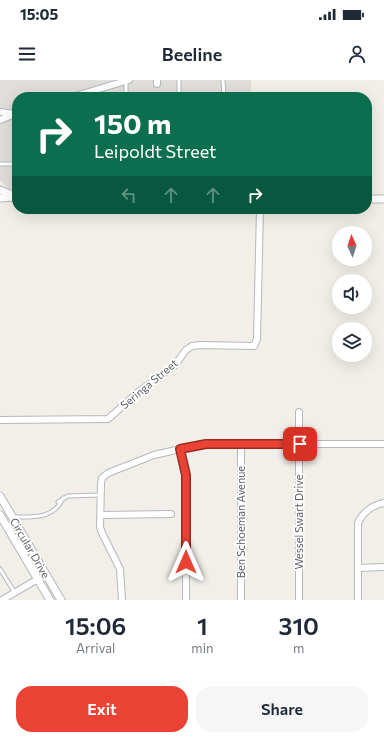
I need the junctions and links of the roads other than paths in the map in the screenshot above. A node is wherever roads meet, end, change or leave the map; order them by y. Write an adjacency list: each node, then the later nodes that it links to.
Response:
1 (127, 80): 4 (street); 5 (lane)
2 (179, 80): 6 (lane)
3 (223, 80): 7 (lane)
4 (88, 92)
5 (126, 92)
6 (179, 92)
7 (224, 92)
8 (0, 112): 9 (street); 11 (street)
9 (12, 113)
10 (12, 115): 11 (street)
11 (0, 120)
12 (0, 164): 13 (lane)
13 (12, 164)
14 (0, 190): 15 (street)
15 (12, 195)
16 (12, 197): 17 (street)
17 (0, 198)
18 (372, 199): 19 (street)
19 (384, 199)
20 (260, 214): 22 (street, Seringa Street)
21 (298, 412): 24 (street, Wessel Swart Drive)
22 (0, 420)
23 (241, 444): 24 (street); 26 (street); 46 (street, Ben Schoeman Avenue)
24 (300, 444): 25 (street); 47 (street, Wessel Swart Drive)
25 (384, 444)
26 (180, 449): 27 (street); 45 (street)
27 (100, 495): 29 (lane); 34 (street)
28 (0, 496): 35 (street, Circular Drive)
29 (63, 498): 30 (lane); 35 (lane)
30 (58, 502)
31 (384, 503): 37 (street)
32 (171, 514): 34 (street)
33 (0, 515): 39 (street, Circular Drive)
34 (101, 515): 44 (street)
35 (12, 517): 43 (street, Circular Drive)
36 (384, 567): 37 (street)
37 (358, 568): 48 (street)
38 (0, 569): 40 (lane)
39 (38, 579): 40 (street); 42 (street, Circular Drive)
40 (15, 592): 41 (street)
41 (2, 600)
42 (50, 600)
43 (61, 600)
44 (122, 600)
45 (186, 600)
46 (241, 600)
47 (299, 600)
48 (358, 600)

